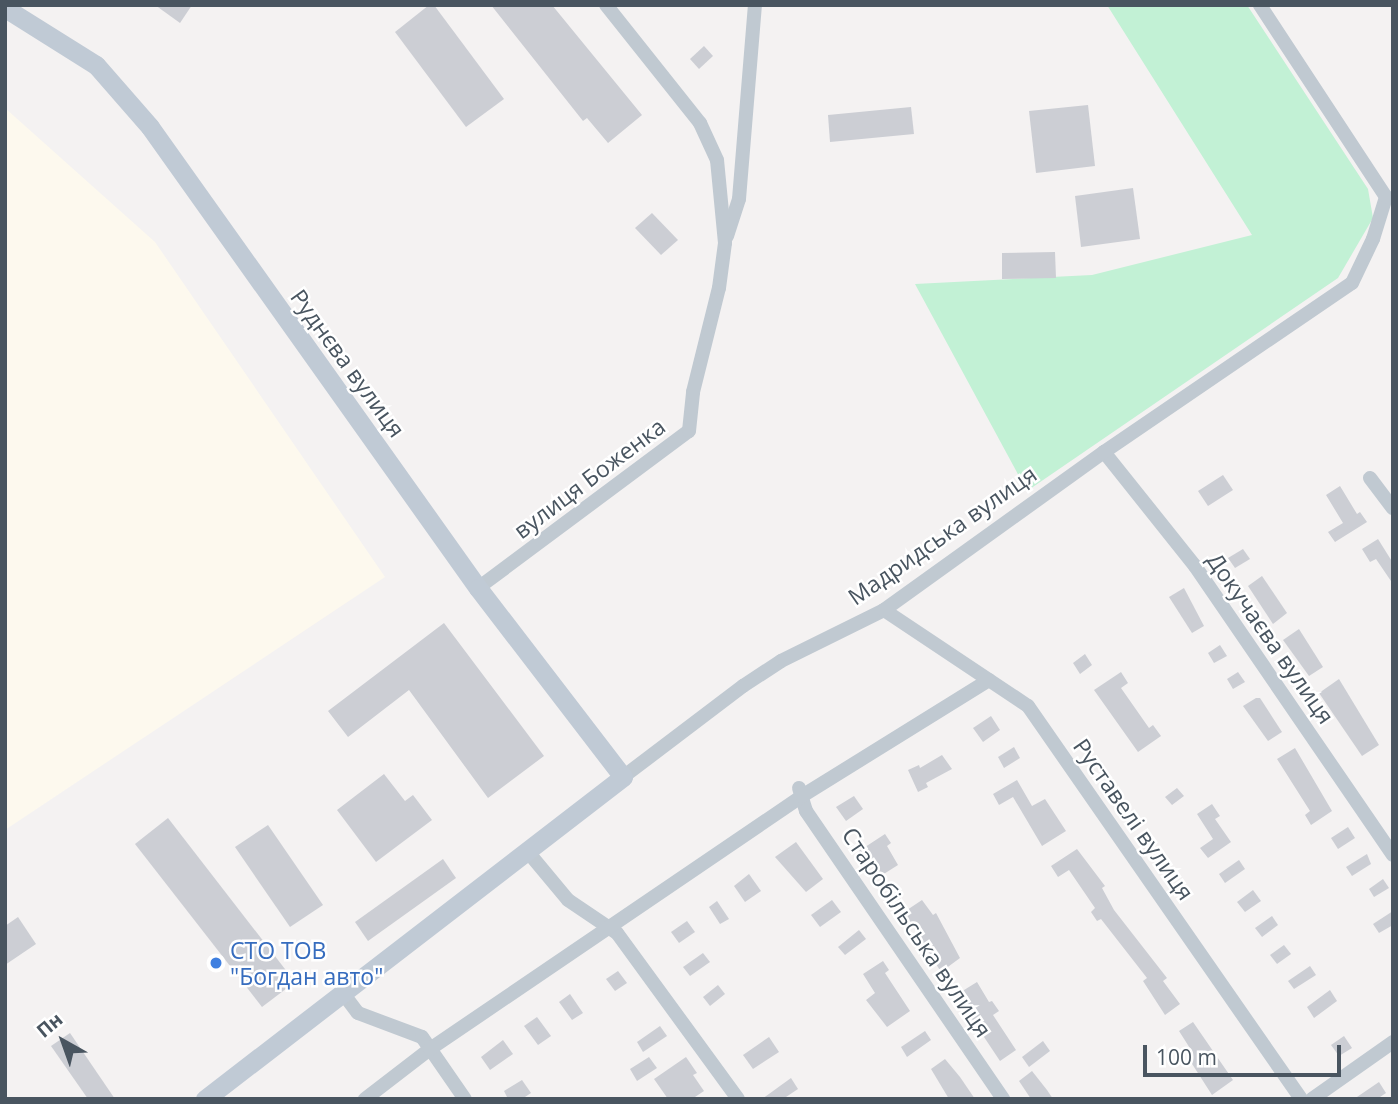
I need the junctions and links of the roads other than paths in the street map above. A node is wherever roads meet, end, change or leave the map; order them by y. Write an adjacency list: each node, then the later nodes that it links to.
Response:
1 (606, 5): 5 (street, вулиця Боженка)
2 (755, 5): 5 (street)
3 (1260, 5): 6 (street, Мадридська вулиця)
4 (5, 8): 9 (street, Руднєва вулиця)
5 (725, 243): 9 (street, вулиця Боженка)
6 (1104, 452): 10 (street, Мадридська вулиця); 15 (street, Докучаєва вулиця)
7 (1370, 478): 8 (street)
8 (1393, 508)
9 (478, 587): 12 (street, Руднєва вулиця)
10 (884, 610): 11 (street, Руставелі вулиця); 12 (street, Мадридська вулиця)
11 (989, 680): 13 (street); 25 (street, Руставелі вулиця)
12 (623, 777): 14 (street, Мадридська вулиця)
13 (801, 792): 16 (street); 24 (street, Старобільська вулиця)
14 (528, 852): 16 (street); 17 (street, Мадридська вулиця)
15 (1393, 855)
16 (610, 928): 19 (street); 23 (street)
17 (342, 992): 19 (street); 20 (street, Мадридська вулиця)
18 (1393, 1042): 26 (street)
19 (430, 1049): 21 (street); 22 (street)
20 (205, 1099)
21 (365, 1099)
22 (464, 1099)
23 (738, 1099)
24 (1003, 1099)
25 (1301, 1099)
26 (1312, 1099)

